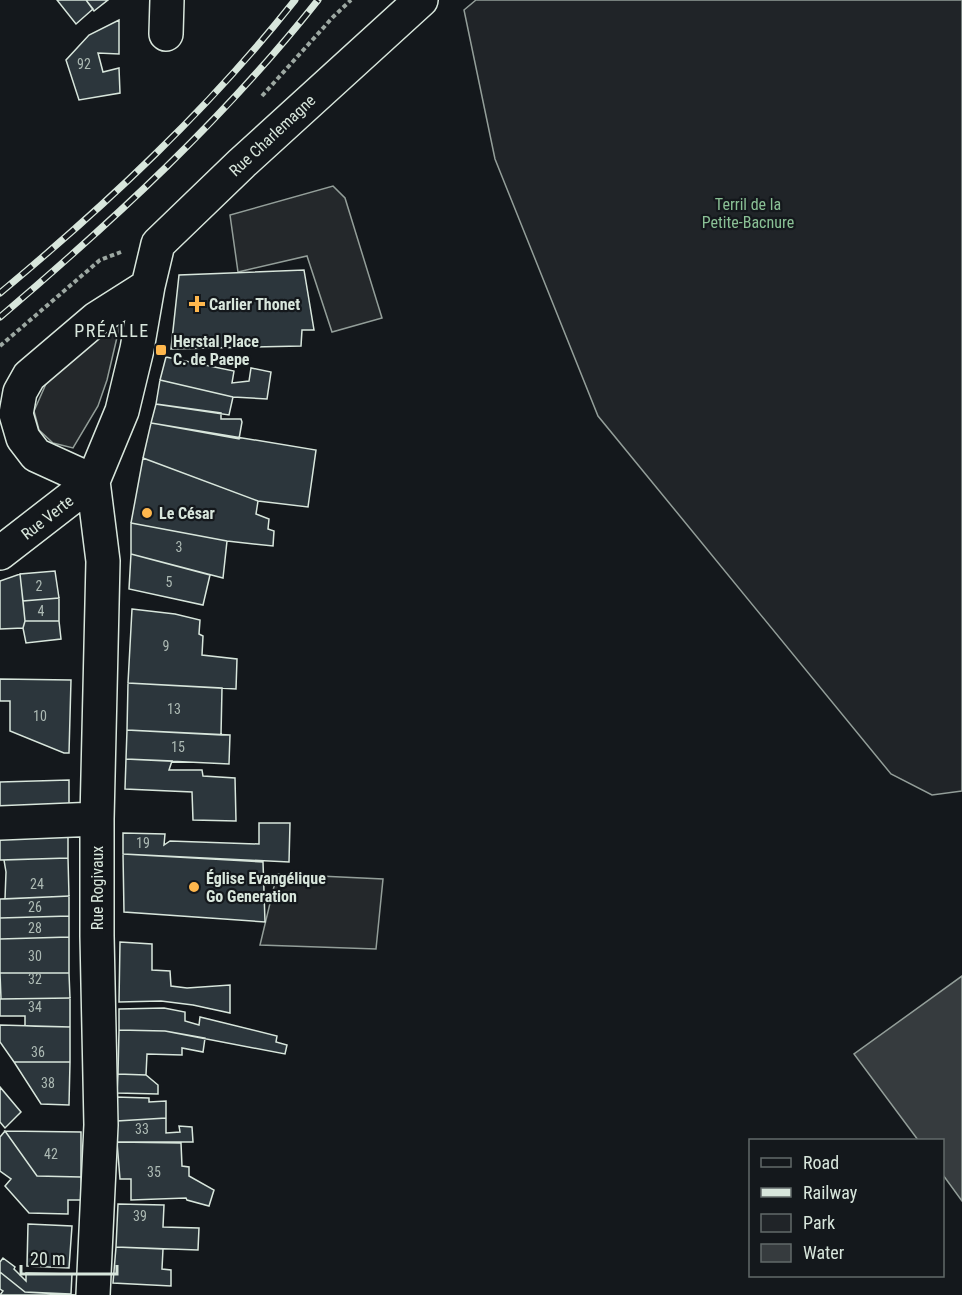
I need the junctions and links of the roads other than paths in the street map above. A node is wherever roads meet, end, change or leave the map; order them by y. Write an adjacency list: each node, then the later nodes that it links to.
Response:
1 (168, 0): 3 (street)
2 (421, 0): 4 (street, Rue Charlemagne)
3 (166, 34)
4 (151, 273): 5 (street); 5 (street)
5 (93, 481): 6 (street, Rue Verte); 7 (street, Rue Rogivaux)
6 (38, 524): 7 (street); 8 (street, Rue Verte)
7 (101, 539): 9 (street, Rue Rogivaux)
8 (0, 553)
9 (97, 819): 10 (street); 11 (street, Rue Rogivaux)
10 (0, 823)
11 (93, 1295)

